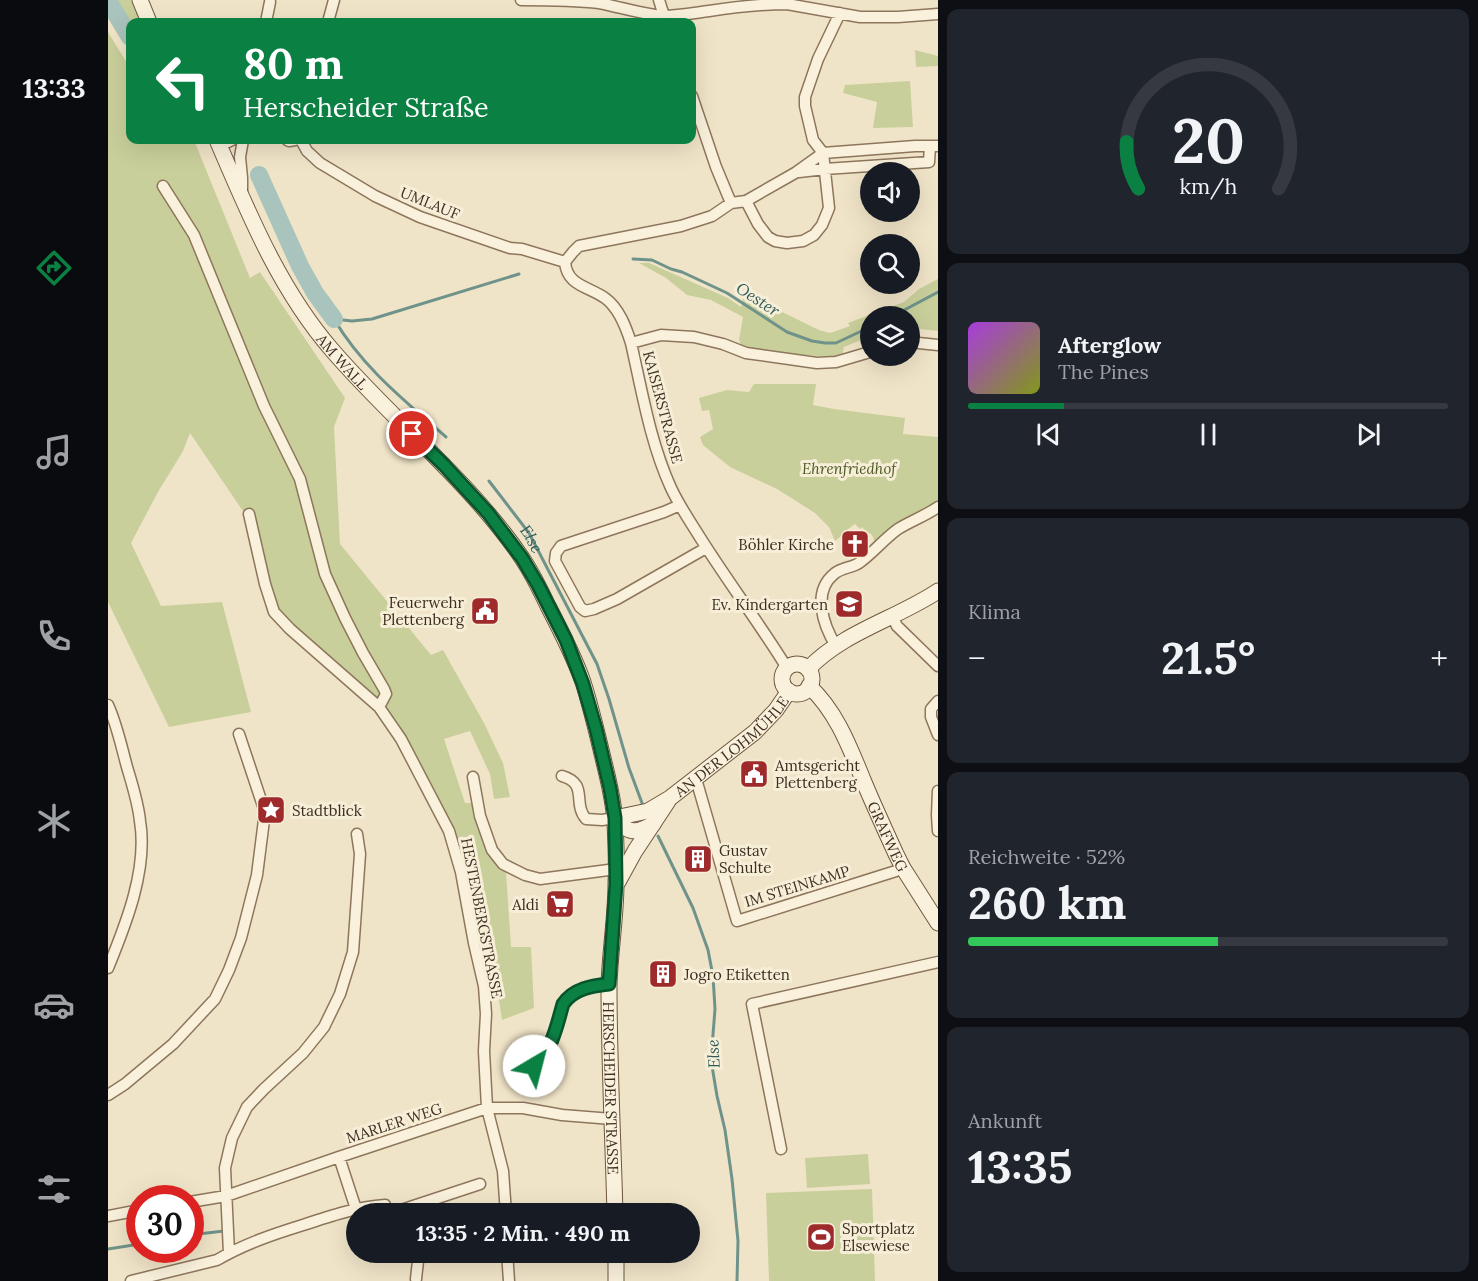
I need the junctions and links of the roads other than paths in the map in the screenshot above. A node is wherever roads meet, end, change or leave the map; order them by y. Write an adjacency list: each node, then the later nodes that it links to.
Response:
1 (140, 0): 8 (main road)
2 (272, 0): 9 (street)
3 (334, 0): 10 (street)
4 (521, 0): 11 (street)
5 (658, 0): 12 (street)
6 (840, 14): 7 (street); 13 (street); 19 (street)
7 (938, 14)
8 (147, 18)
9 (267, 18)
10 (329, 18)
11 (662, 18)
12 (665, 18)
13 (669, 18)
14 (696, 108): 25 (street)
15 (223, 144): 23 (main road, AM WALL)
16 (242, 144): 23 (street, AM WALL)
17 (304, 144): 26 (street, UMLAUF)
18 (934, 146): 19 (street); 20 (street)
19 (823, 153): 20 (street); 21 (street)
20 (825, 169): 21 (street); 24 (street)
21 (795, 173): 24 (street)
22 (163, 186): 45 (street)
23 (241, 197): 53 (main road, AM WALL)
24 (746, 201): 25 (street)
25 (731, 203): 26 (street)
26 (565, 262): 27 (street, KAISERSTRASSE)
27 (631, 343): 30 (street); 31 (street, KAISERSTRASSE)
28 (920, 343): 29 (street)
29 (938, 345)
30 (860, 355)
31 (680, 505): 34 (street, KAISERSTRASSE); 34 (street)
32 (938, 507): 37 (street)
33 (249, 514): 45 (street, HESTENBERGSTRASSE)
34 (706, 548): 39 (street, KAISERSTRASSE)
35 (938, 591): 36 (main road)
36 (892, 616): 37 (main road); 38 (street)
37 (836, 646): 40 (main road)
38 (938, 666)
39 (787, 668): 40 (main road); 42 (main road)
40 (808, 669): 41 (main road)
41 (809, 686): 42 (main road); 57 (main road, GRAFWEG)
42 (789, 691): 50 (main road, AN DER LOHMÜHLE)
43 (938, 700): 47 (street)
44 (108, 705): 61 (street)
45 (379, 707): 65 (street, HESTENBERGSTRASSE)
46 (239, 734): 64 (street)
47 (938, 735)
48 (562, 776): 53 (street)
49 (473, 777): 58 (street)
50 (696, 778): 52 (main road, AN DER LOHMÜHLE); 57 (street, IM STEINKAMP)
51 (938, 791): 55 (street)
52 (670, 798): 53 (main road, AN DER LOHMÜHLE); 54 (main road, AN DER LOHMÜHLE)
53 (615, 818): 54 (main road); 58 (main road, HERSCHEIDER STRASSE)
54 (653, 824): 58 (main road, AN DER LOHMÜHLE)
55 (938, 831)
56 (357, 834): 70 (street)
57 (903, 868): 59 (main road, GRAFWEG)
58 (616, 877): 62 (main road, HERSCHEIDER STRASSE)
59 (938, 923)
60 (938, 962): 67 (street)
61 (108, 968)
62 (609, 984): 63 (street); 66 (main road, HERSCHEIDER STRASSE)
63 (531, 1070)
64 (108, 1095)
65 (487, 1108): 66 (street, MARLER WEG); 68 (street, MARLER WEG); 74 (street, HESTENBERGSTRASSE)
66 (612, 1119): 75 (main road, HERSCHEIDER STRASSE)
67 (781, 1149)
68 (339, 1156): 70 (street, MARLER WEG); 72 (street)
69 (480, 1184): 73 (street)
70 (226, 1196): 71 (street, MARLER WEG); 79 (street)
71 (204, 1200)
72 (354, 1203)
73 (422, 1203)
74 (505, 1203)
75 (615, 1203)
76 (346, 1212): 79 (street)
77 (126, 1213): 78 (street)
78 (108, 1216)
79 (229, 1253): 84 (street)
80 (418, 1263): 83 (street)
81 (507, 1263): 85 (street)
82 (616, 1263): 86 (main road)
83 (416, 1279)
84 (131, 1281)
85 (508, 1281)
86 (616, 1281)

